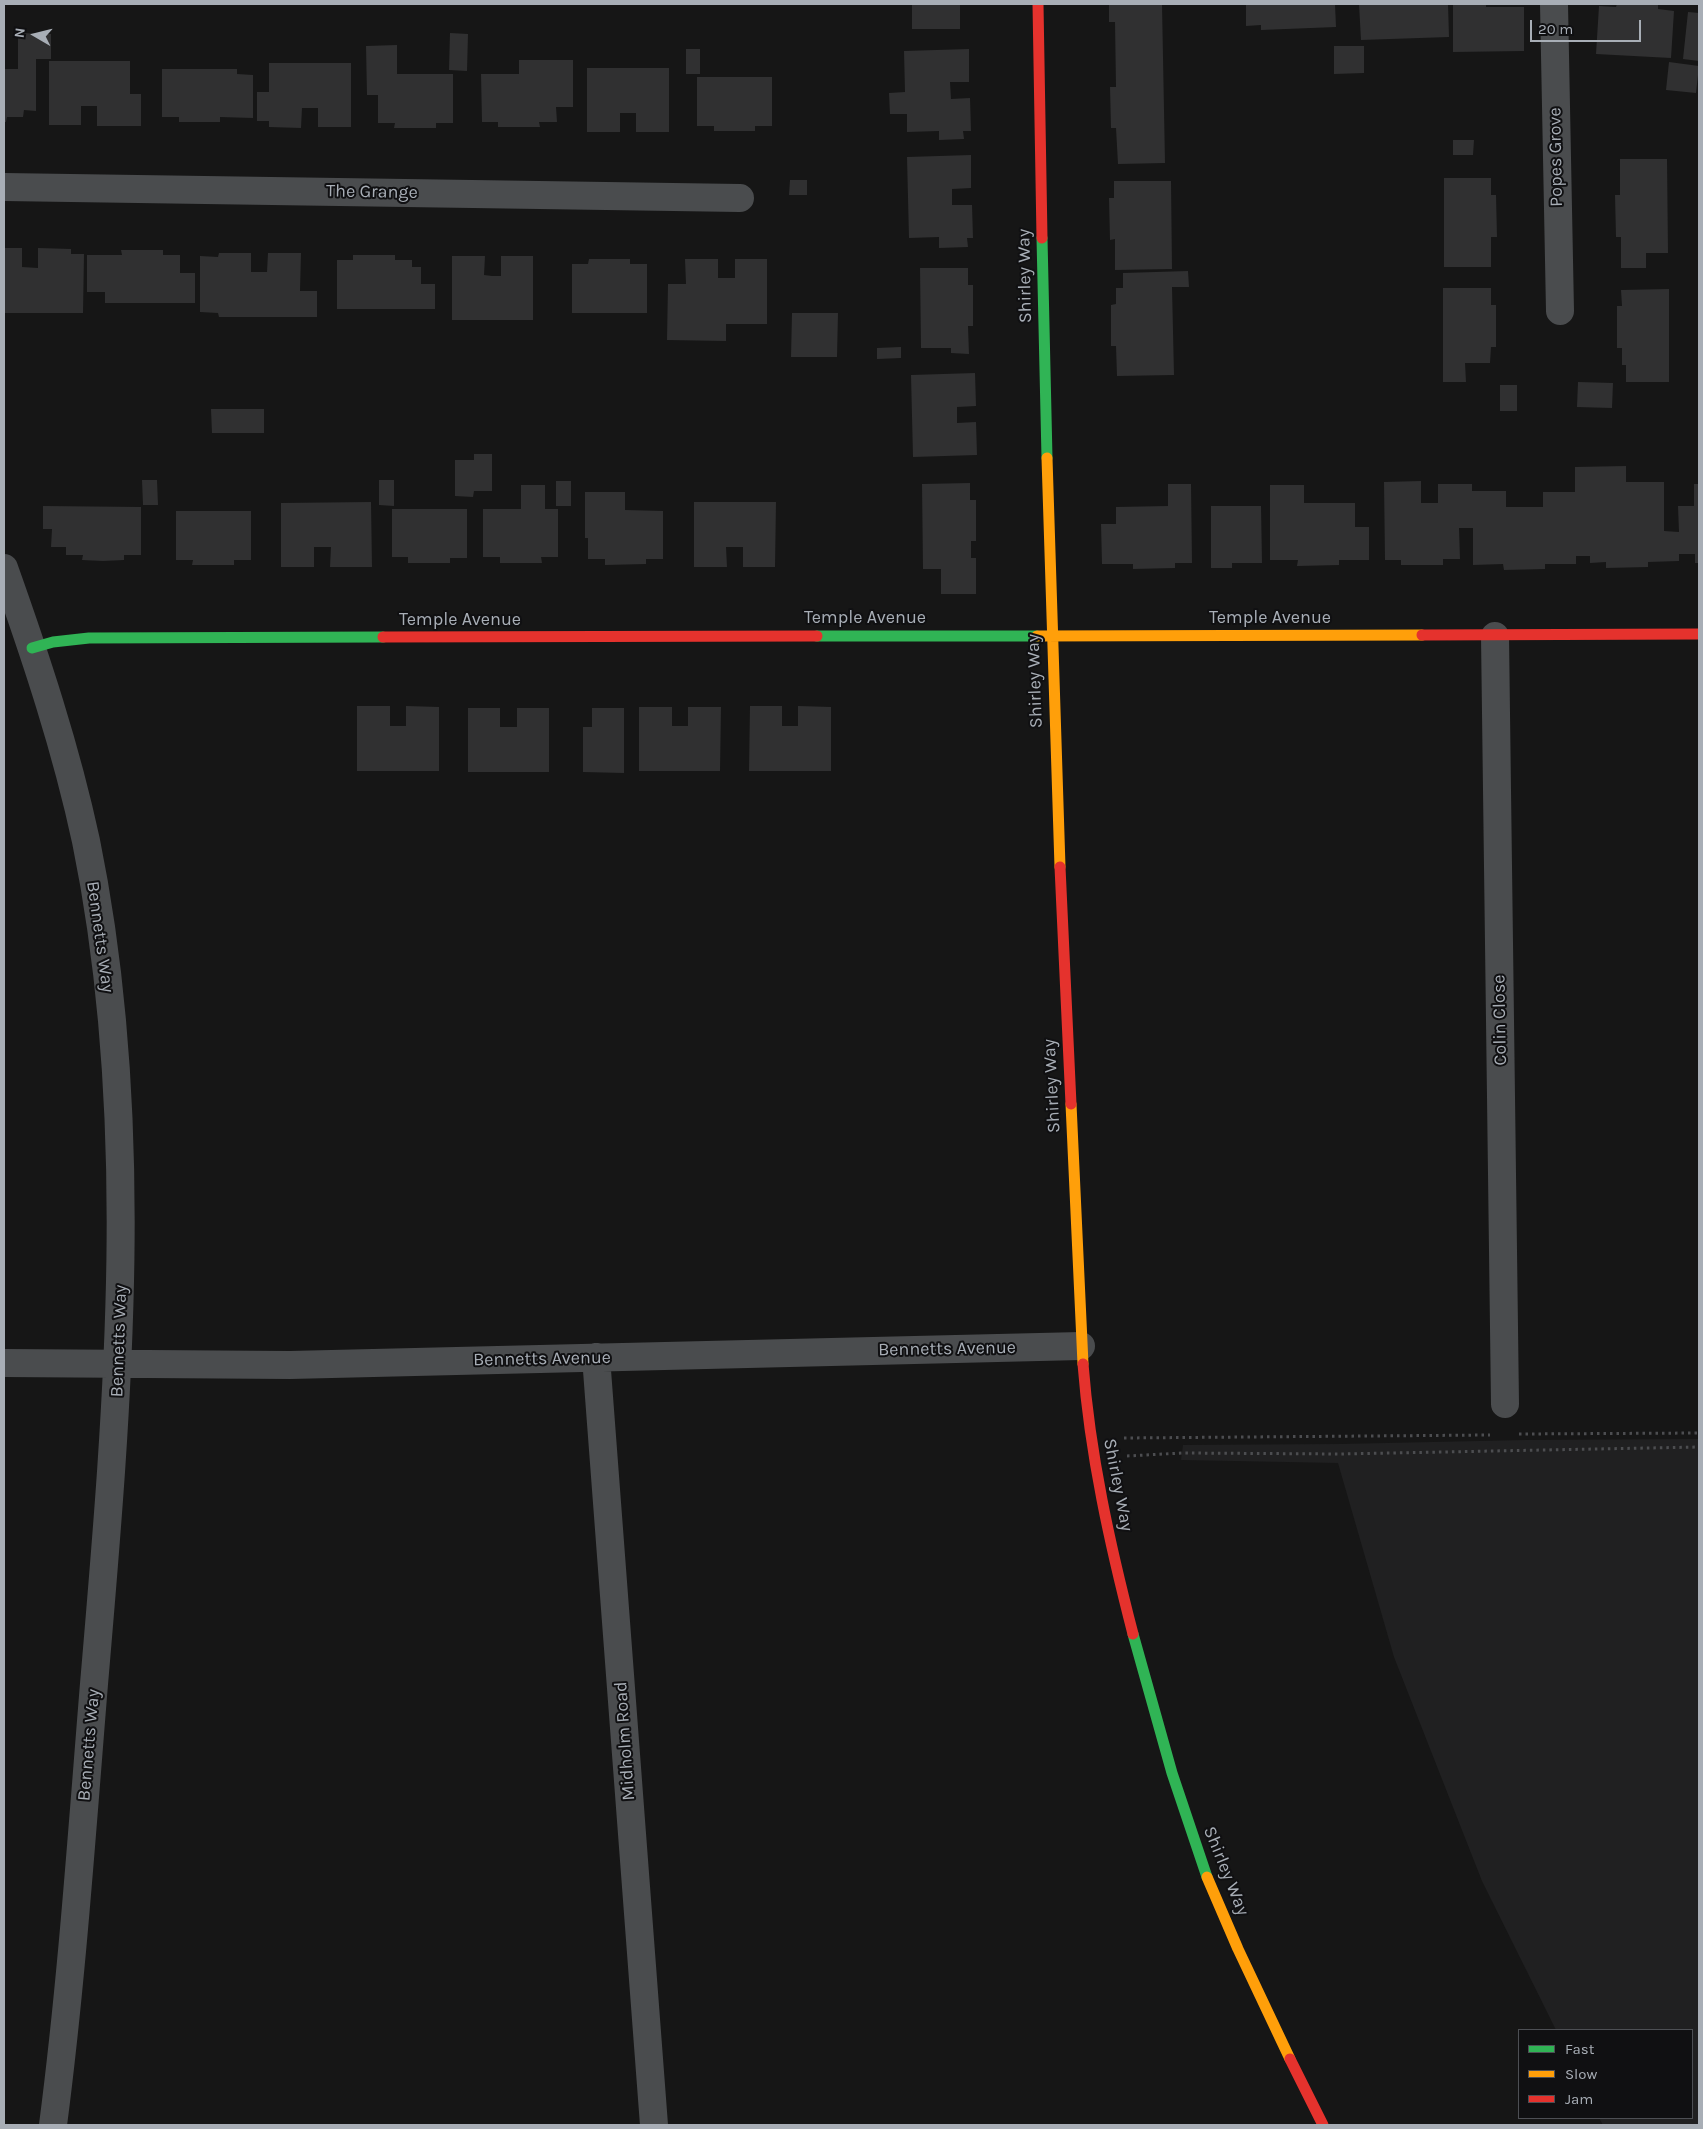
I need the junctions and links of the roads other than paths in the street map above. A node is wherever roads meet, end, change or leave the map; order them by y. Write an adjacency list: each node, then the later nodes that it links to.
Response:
1 (1038, 4): 8 (street, Shirley Way)
2 (1554, 4): 5 (street, Popes Grove)
3 (4, 187): 4 (street, The Grange)
4 (740, 198)
5 (1560, 311)
6 (4, 568): 10 (street, Bennetts Way)
7 (1699, 634): 9 (street, Temple Avenue)
8 (1050, 635): 9 (street, Temple Avenue); 10 (street, Temple Avenue); 11 (street, Shirley Way)
9 (1495, 636): 15 (street, Colin Close)
10 (32, 648): 14 (street, Bennetts Way)
11 (1081, 1346): 12 (street, Bennetts Avenue); 18 (street, Shirley Way)
12 (596, 1357): 14 (street, Bennetts Avenue); 17 (street, Midholm Road)
13 (4, 1363): 14 (street, Bennetts Avenue)
14 (119, 1365): 16 (street, Bennetts Way)
15 (1505, 1404)
16 (53, 2125)
17 (654, 2125)
18 (1323, 2125)

